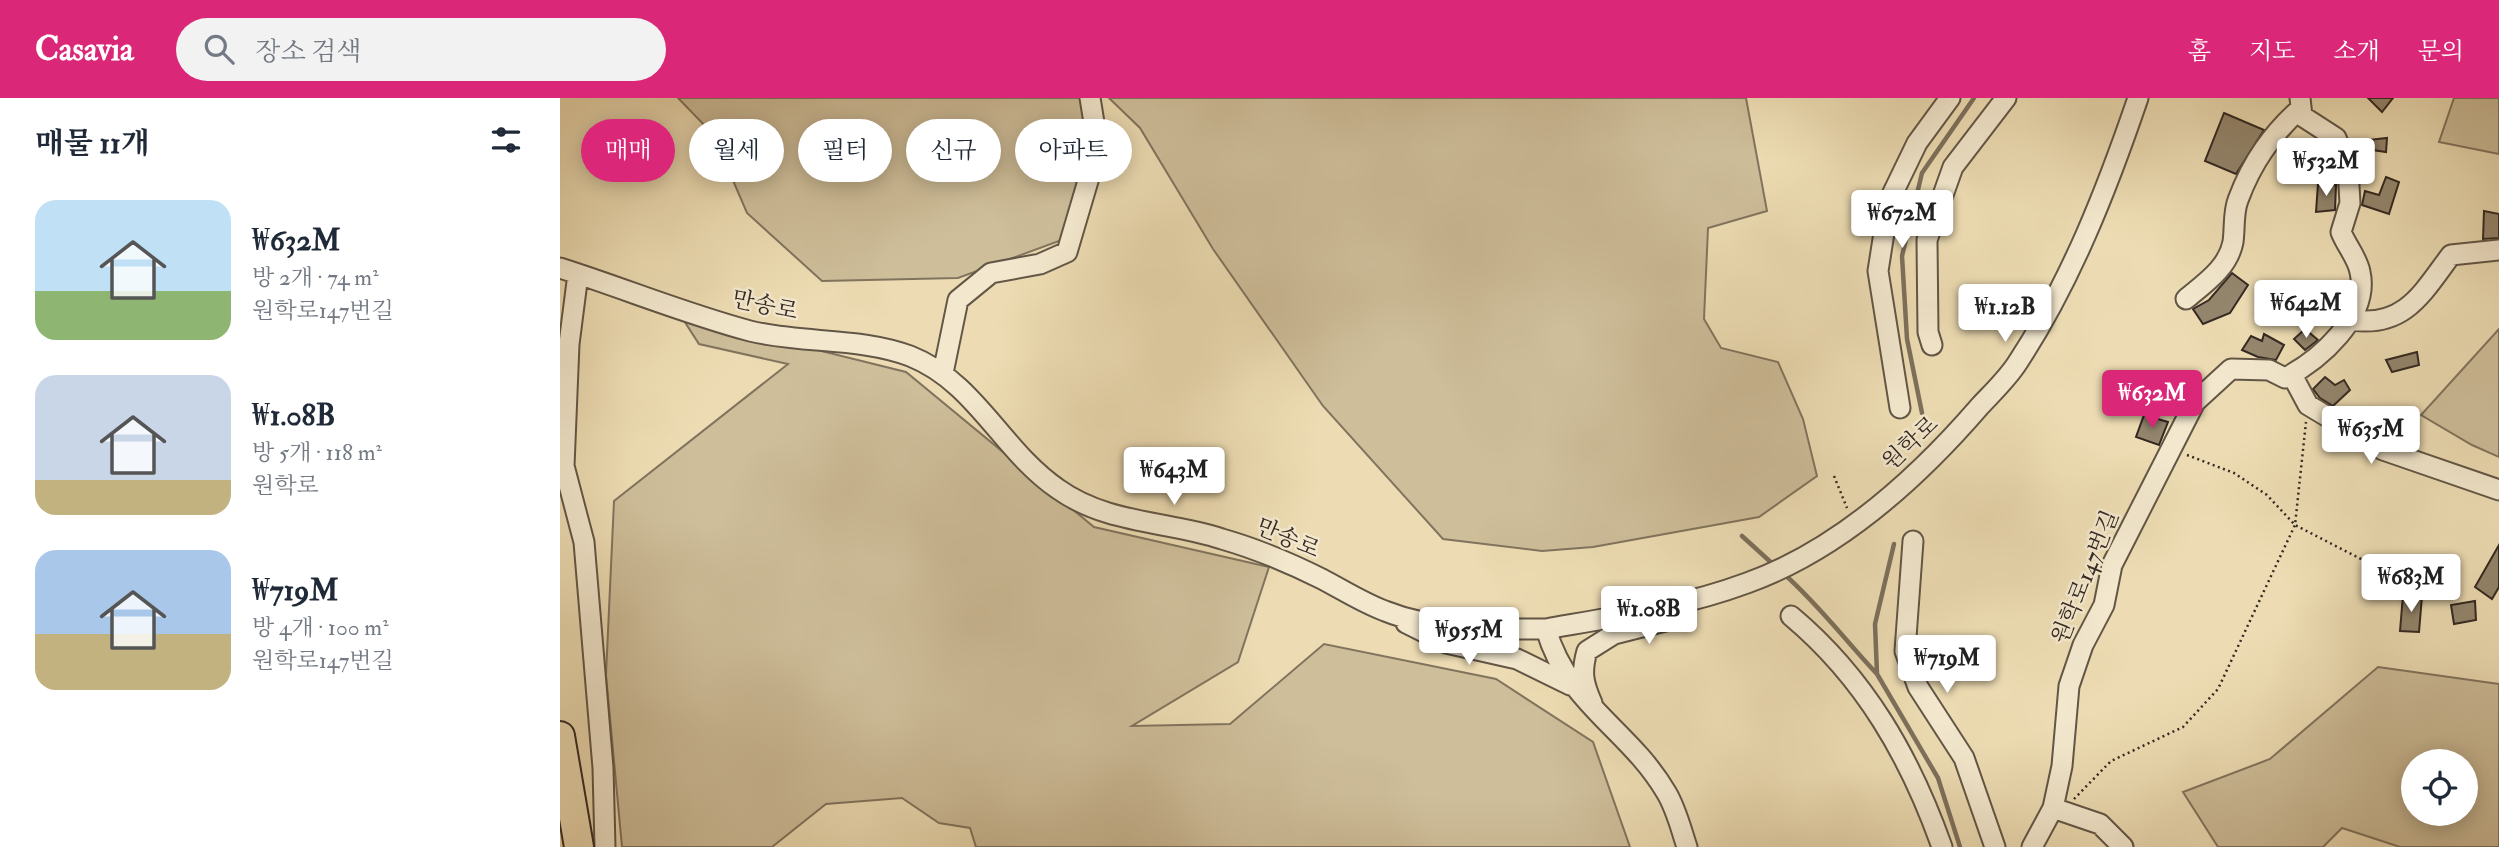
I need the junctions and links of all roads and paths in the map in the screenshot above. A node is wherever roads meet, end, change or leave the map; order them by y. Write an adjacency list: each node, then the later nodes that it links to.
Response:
1 (1090, 98): 11 (street)
2 (1950, 98): 14 (street)
3 (2006, 98): 10 (street)
4 (2138, 98): 18 (street, 원학로)
5 (2301, 103): 8 (street); 9 (street)
6 (2499, 250): 9 (street)
7 (569, 271): 11 (street, 만송로); 31 (street)
8 (2186, 299)
9 (2352, 320): 12 (street)
10 (1932, 345)
11 (943, 373): 23 (street, 만송로)
12 (2292, 375): 13 (street); 15 (street, 원학로147번길)
13 (2308, 405): 17 (street); 19 (path)
14 (1900, 408)
15 (2169, 451): 19 (path); 29 (street, 원학로147번길)
16 (1834, 476): 18 (path)
17 (2499, 490)
18 (1854, 524): 22 (street, 원학로)
19 (2295, 526): 21 (path); 29 (path)
20 (1913, 541): 34 (street)
21 (2390, 574)
22 (1720, 592): 25 (street, 원학로); 27 (street)
23 (1387, 612): 25 (street, 만송로); 26 (street)
24 (1791, 616): 33 (street)
25 (1546, 629): 26 (street)
26 (1572, 687): 27 (street)
27 (1595, 710): 32 (street)
28 (560, 736): 30 (highway)
29 (2053, 808): 35 (street, 원학로147번길); 36 (street)
30 (579, 847)
31 (605, 847)
32 (1687, 847)
33 (1942, 847)
34 (1994, 847)
35 (2032, 847)
36 (2123, 847)

